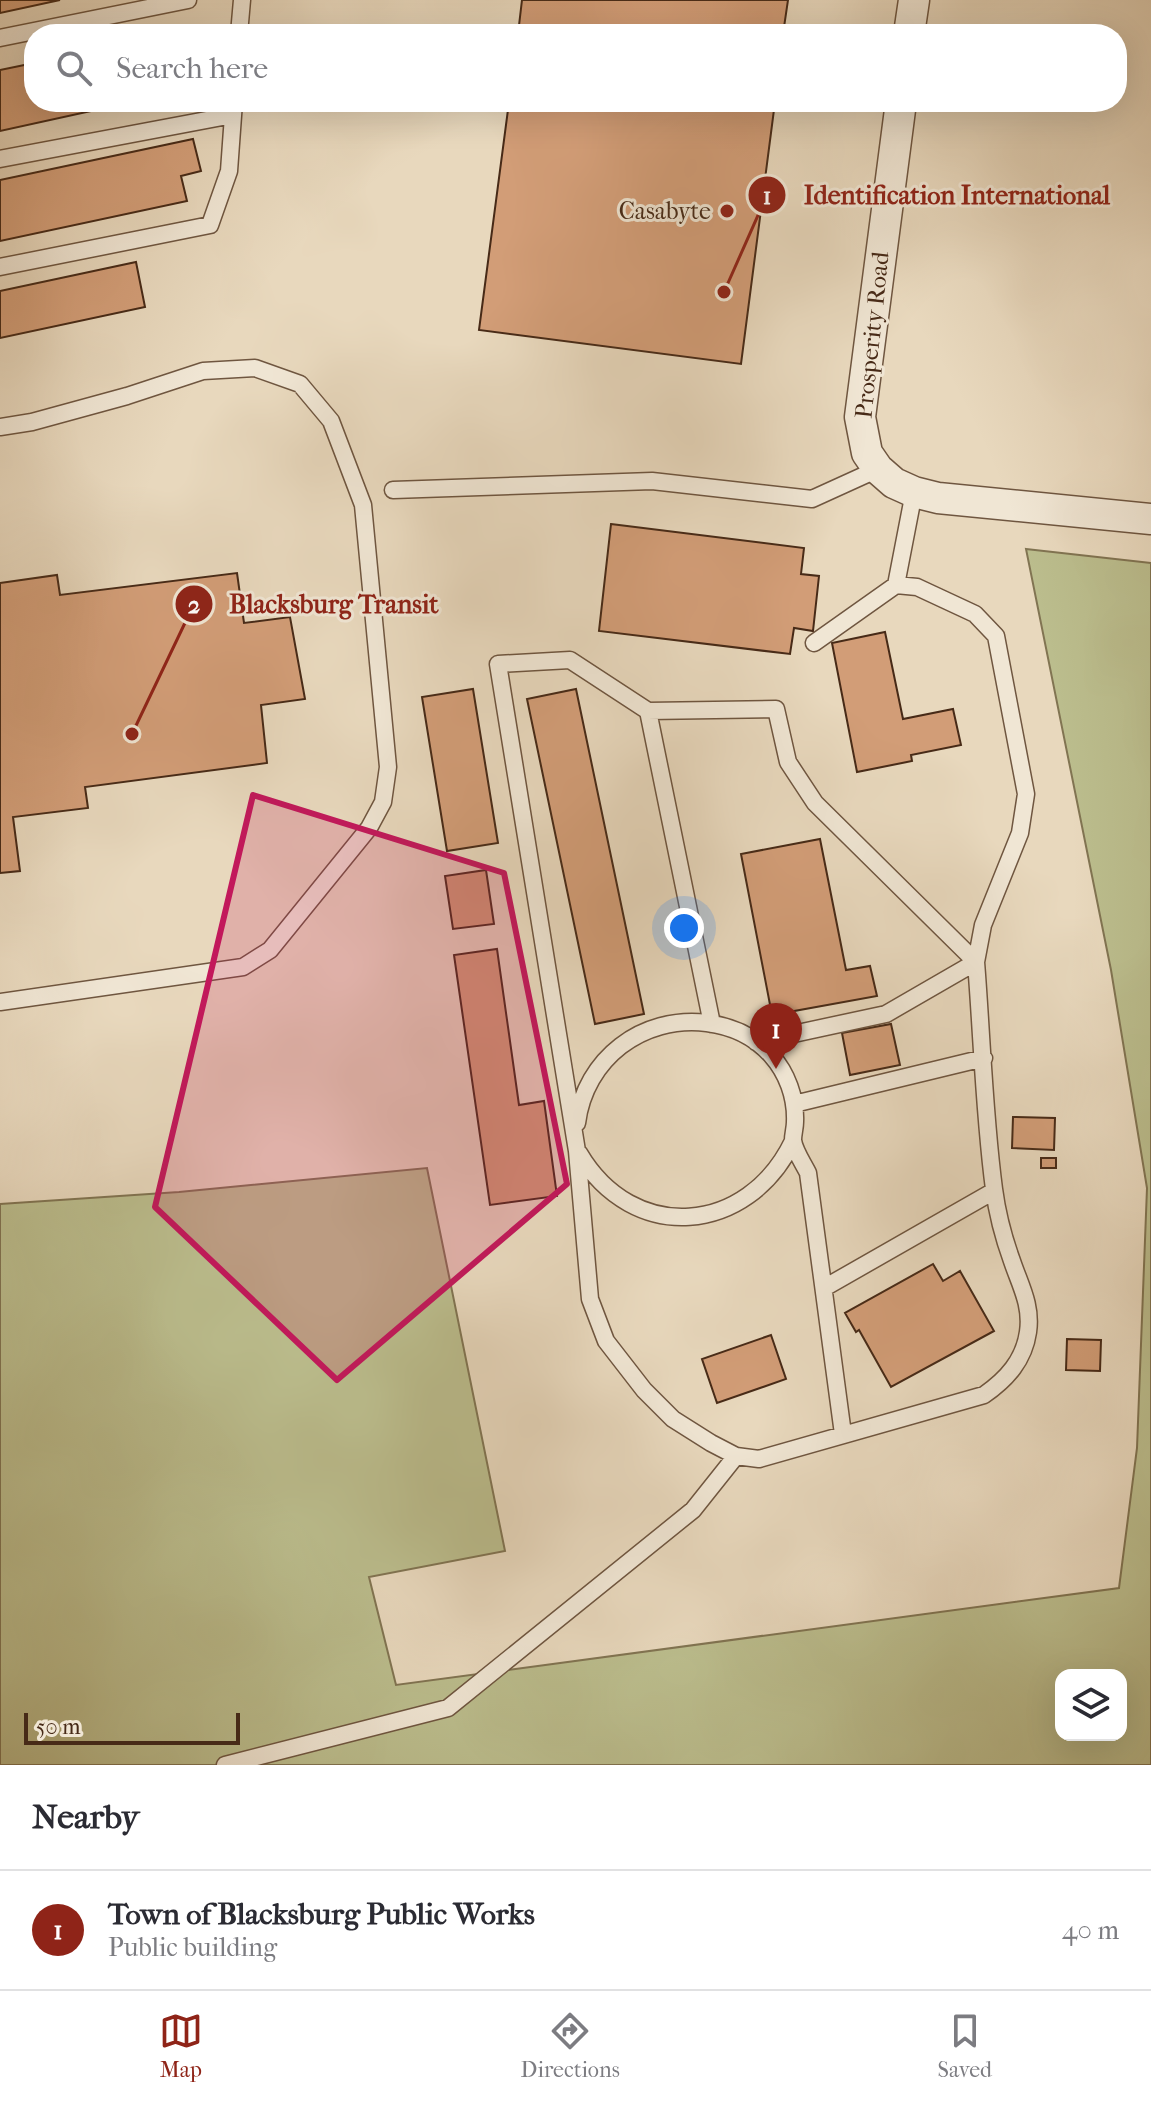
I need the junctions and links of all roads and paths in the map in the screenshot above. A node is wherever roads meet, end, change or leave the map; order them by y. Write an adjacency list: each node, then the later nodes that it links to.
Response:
1 (188, 0): 4 (lane)
2 (242, 0): 5 (lane)
3 (914, 0): 6 (street)
4 (69, 24)
5 (240, 24)
6 (910, 24)
7 (24, 33): 8 (lane)
8 (0, 38)
9 (220, 112): 12 (lane)
10 (234, 112): 13 (lane)
11 (900, 112): 15 (street, Prosperity Road)
12 (0, 159)
13 (0, 267)
14 (0, 427): 23 (lane)
15 (878, 469): 16 (lane); 17 (street)
16 (393, 490)
17 (914, 492): 18 (street); 19 (lane)
18 (1151, 519)
19 (896, 585): 20 (lane); 22 (lane)
20 (814, 643)
21 (648, 711): 22 (lane); 24 (lane); 29 (lane)
22 (976, 962): 25 (lane); 26 (lane)
23 (0, 1002)
24 (712, 1024): 25 (lane); 29 (lane)
25 (756, 1042): 27 (lane)
26 (984, 1058): 27 (lane); 30 (lane)
27 (794, 1104): 28 (lane)
28 (793, 1141): 29 (lane); 31 (lane)
29 (577, 1151): 33 (lane)
30 (994, 1191): 31 (lane); 32 (lane)
31 (824, 1288): 32 (lane)
32 (843, 1434): 33 (lane)
33 (736, 1456): 34 (lane)
34 (225, 1765)

